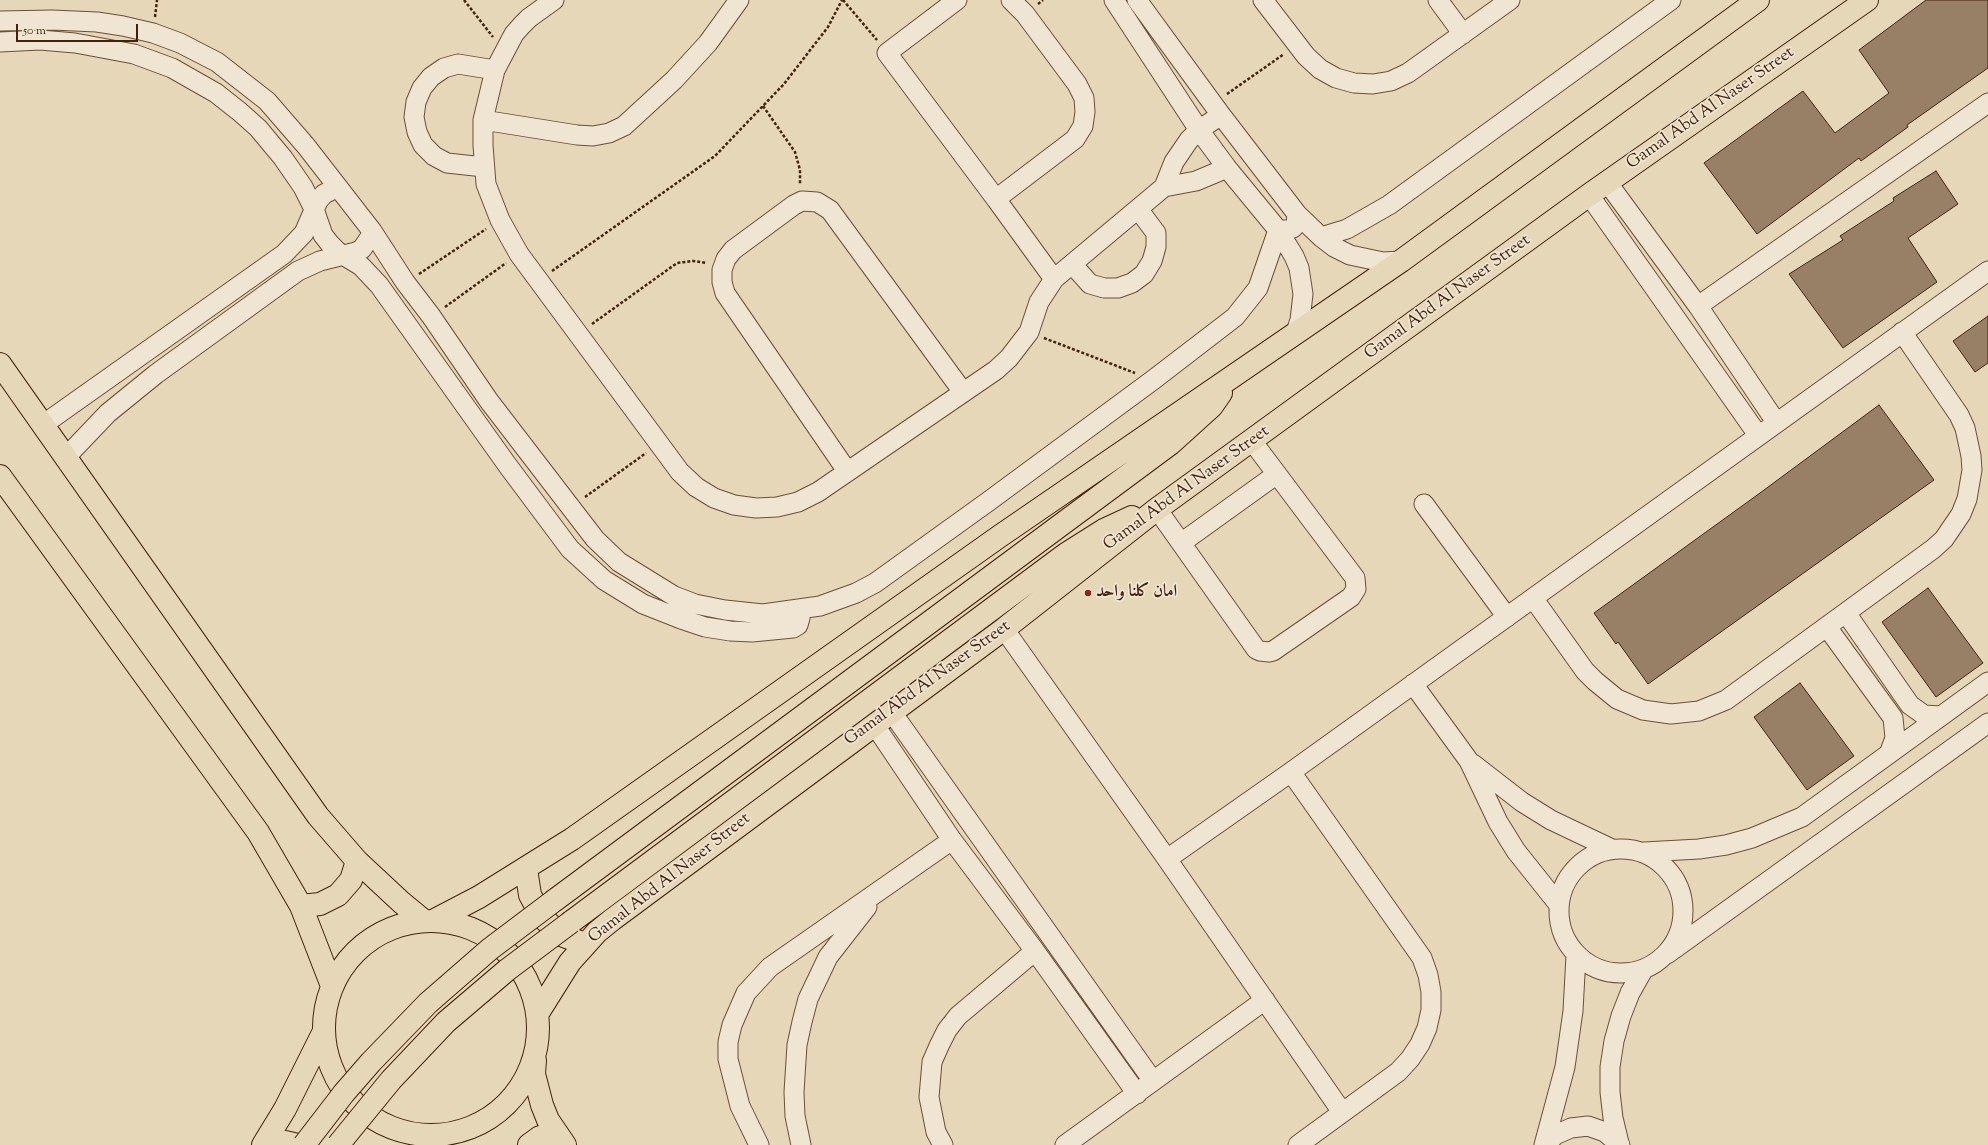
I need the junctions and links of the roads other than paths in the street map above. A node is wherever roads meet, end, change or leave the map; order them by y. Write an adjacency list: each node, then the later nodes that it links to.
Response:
1 (554, 0): 17 (street)
2 (739, 0): 20 (street)
3 (957, 0): 28 (street)
4 (1011, 0): 28 (street)
5 (1114, 0): 21 (street)
6 (1137, 0): 19 (street)
7 (1263, 0): 15 (street)
8 (1438, 0): 15 (street)
9 (1510, 0): 15 (street)
10 (1671, 0): 34 (street)
11 (1758, 0): 36 (main road)
12 (1867, 0): 13 (main road, Gamal Abd Al Naser Street)
13 (1854, 6): 24 (main road, Gamal Abd Al Naser Street)
14 (0, 21): 26 (street)
15 (1463, 34)
16 (0, 42): 29 (street)
17 (495, 70): 20 (street); 22 (street)
18 (1988, 103): 40 (street)
19 (1217, 110): 21 (street); 31 (street)
20 (483, 120): 22 (street)
21 (1199, 130): 23 (street); 25 (street)
22 (484, 167): 51 (street)
23 (1227, 168): 25 (street); 32 (street)
24 (1606, 182): 27 (main road, Gamal Abd Al Naser Street); 40 (street)
25 (1164, 187): 30 (street)
26 (339, 189): 29 (street); 33 (street)
27 (1589, 195): 48 (street); 49 (main road, Gamal Abd Al Naser Street)
28 (996, 200): 39 (street)
29 (314, 209): 35 (street); 47 (street)
30 (1138, 209): 37 (street); 37 (street)
31 (1297, 214): 32 (street); 34 (street)
32 (1278, 230): 41 (street); 58 (street)
33 (372, 231): 35 (street); 58 (street)
34 (1320, 237): 36 (street)
35 (343, 255): 50 (street); 58 (street)
36 (1401, 261): 41 (main road)
37 (1072, 264): 39 (street)
38 (1988, 271): 42 (street)
39 (1054, 279): 45 (street)
40 (1698, 306): 46 (street)
41 (1296, 332): 44 (main road)
42 (1902, 332): 46 (street); 59 (street)
43 (0, 364): 47 (main road)
44 (1235, 374): 77 (main road); 100 (main road, bridge)
45 (963, 392): 51 (street); 51 (street)
46 (1776, 422): 48 (street)
47 (44, 424): 50 (main road)
48 (1758, 436): 57 (street)
49 (1252, 441): 52 (street); 55 (main road, Gamal Abd Al Naser Street)
50 (66, 457): 76 (main road)
51 (848, 472)
52 (1277, 474): 56 (street); 56 (street)
53 (0, 476): 80 (main road)
54 (1424, 504): 60 (street)
55 (1157, 509): 56 (street); 62 (main road, Gamal Abd Al Naser Street); 101 (main road, bridge)
56 (1181, 543)
57 (1533, 598): 60 (street); 61 (street)
58 (794, 610)
59 (1846, 613): 61 (street); 66 (street)
60 (1507, 617): 64 (street)
61 (1827, 627): 69 (street)
62 (1004, 629): 65 (main road, Gamal Abd Al Naser Street); 75 (street)
63 (1988, 682): 66 (street)
64 (1414, 684): 70 (street); 71 (street)
65 (892, 711): 68 (main road, Gamal Abd Al Naser Street); 92 (street)
66 (1941, 716): 69 (street)
67 (1988, 722): 84 (street)
68 (874, 724): 72 (street); 82 (main road, Gamal Abd Al Naser Street)
69 (1889, 754): 74 (street)
70 (1469, 761): 73 (street); 79 (street)
71 (1291, 772): 75 (street); 94 (street)
72 (952, 840): 78 (street); 83 (street)
73 (1612, 849): 74 (street); 79 (street)
74 (1644, 852): 84 (street)
75 (1167, 859): 88 (street)
76 (357, 861): 80 (main road); 81 (main road)
77 (526, 869): 81 (main road); 82 (main road)
78 (887, 885): 104 (street); 105 (street)
79 (1559, 904): 85 (street)
80 (301, 906): 87 (main road)
81 (429, 921): 87 (main road); 89 (main road)
82 (585, 944): 89 (main road, Gamal Abd Al Naser Street)
83 (1035, 951): 93 (street); 106 (street)
84 (1667, 954): 86 (street)
85 (1576, 955): 86 (street); 109 (street)
86 (1643, 970): 97 (street)
87 (332, 986): 90 (main road)
88 (1265, 1000): 92 (street); 94 (street)
89 (538, 1013): 91 (main road)
90 (323, 1033): 95 (main road); 98 (main road)
91 (535, 1058): 95 (main road); 96 (main road)
92 (1153, 1081): 93 (street)
93 (1137, 1094): 107 (street)
94 (1342, 1112): 108 (street)
95 (422, 1139): 102 (main road)
96 (561, 1139): 103 (main road)
97 (1620, 1144): 109 (street)
98 (264, 1145): 99 (main road)
99 (298, 1145)
100 (304, 1145)
101 (338, 1145)
102 (466, 1145)
103 (530, 1145)
104 (758, 1145)
105 (801, 1145)
106 (943, 1145)
107 (1065, 1145)
108 (1298, 1145)
109 (1545, 1145)

